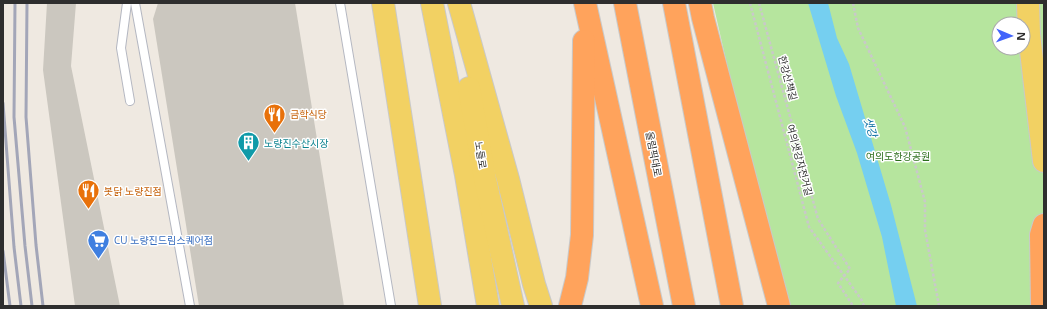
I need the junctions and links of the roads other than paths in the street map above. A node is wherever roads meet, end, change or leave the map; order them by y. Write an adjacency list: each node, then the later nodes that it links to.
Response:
1 (127, 3): 13 (lane)
2 (135, 3): 16 (lane)
3 (340, 3): 17 (lane)
4 (383, 3): 18 (main road)
5 (432, 3): 19 (main road, 노들로)
6 (454, 3): 20 (main road, 노들로)
7 (459, 3): 21 (main road)
8 (585, 3): 22 (highway); 23 (highway)
9 (625, 3): 24 (highway, 올림픽대로)
10 (674, 3): 25 (highway)
11 (700, 3): 26 (highway)
12 (1028, 3): 14 (main road)
13 (130, 101)
14 (1044, 161)
15 (1044, 225): 27 (highway)
16 (190, 306)
17 (391, 306)
18 (430, 306)
19 (488, 306)
20 (513, 306)
21 (542, 306)
22 (570, 306)
23 (652, 306)
24 (684, 306)
25 (732, 306)
26 (779, 306)
27 (1042, 306)

